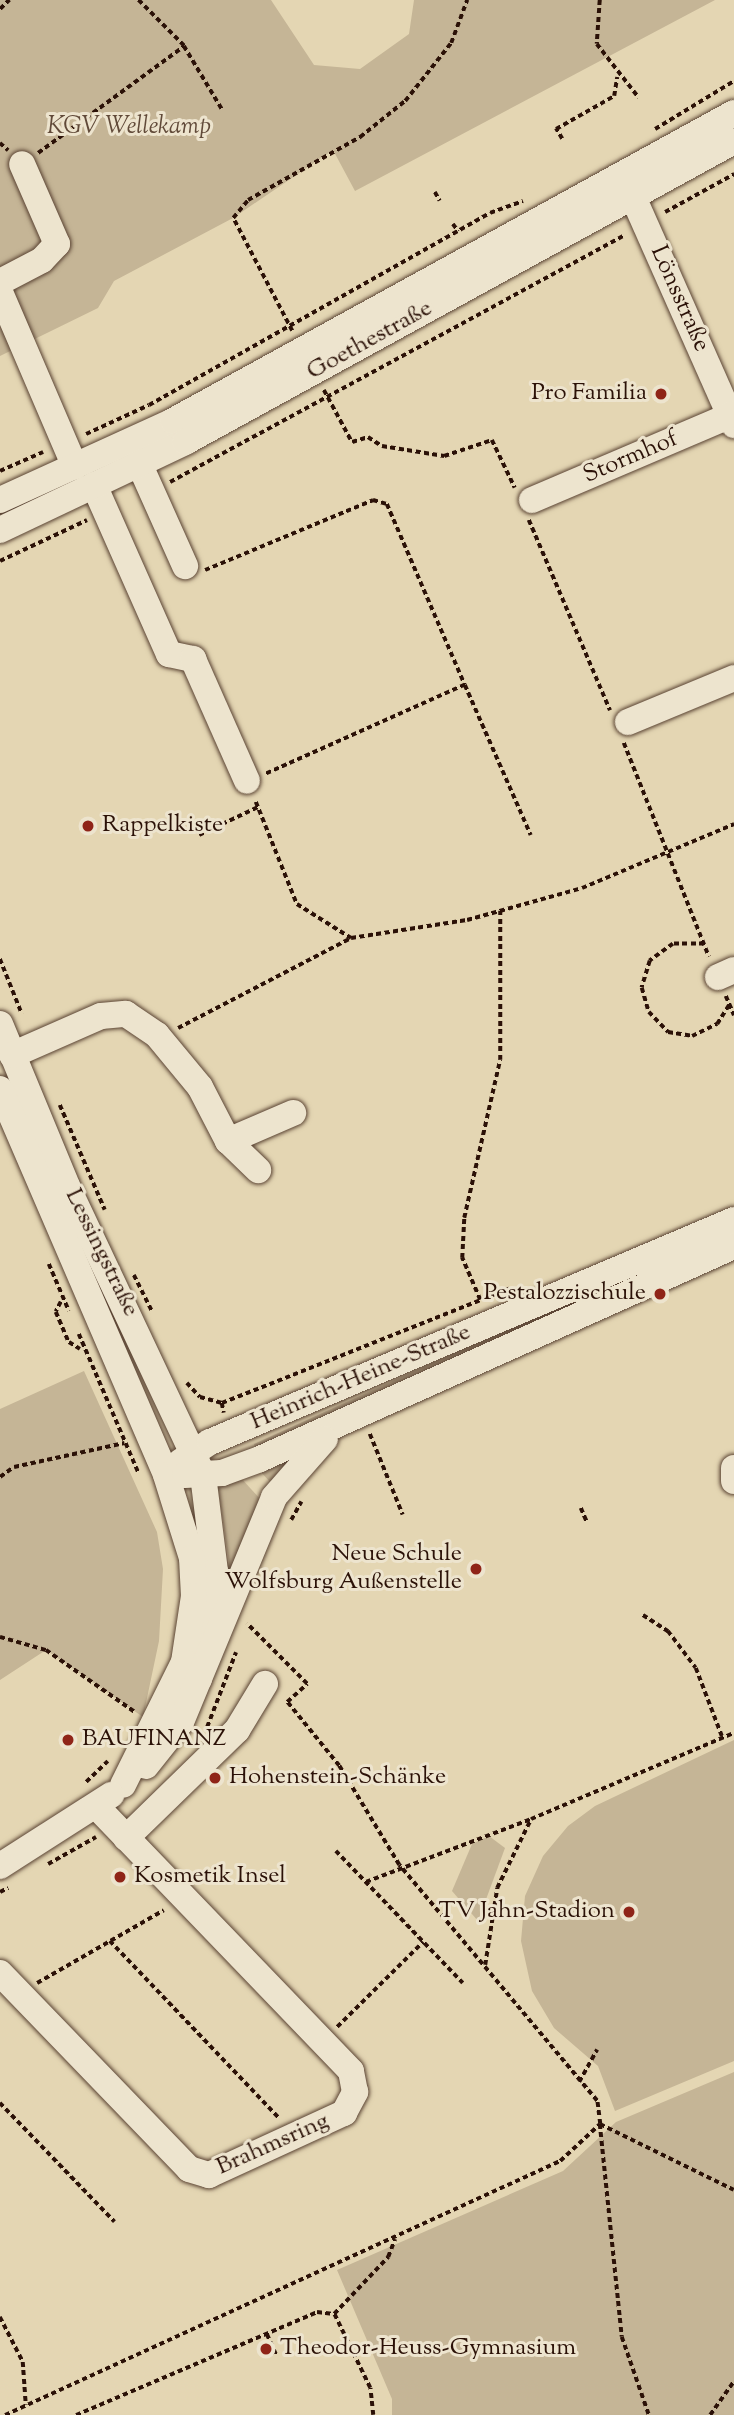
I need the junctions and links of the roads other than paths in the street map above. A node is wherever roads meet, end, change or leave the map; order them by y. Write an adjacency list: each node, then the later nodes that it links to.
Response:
1 (734, 113): 4 (street, Goethestraße)
2 (734, 141): 4 (street, Goethestraße)
3 (22, 164): 5 (street)
4 (628, 185): 7 (street, Goethestraße); 8 (street, Lönsstraße)
5 (0, 282)
6 (0, 292): 10 (street)
7 (308, 361): 9 (street, Goethestraße); 10 (street, Goethestraße)
8 (733, 418): 12 (street, Stormhof)
9 (139, 463): 10 (street, Goethestraße); 14 (street)
10 (78, 465): 11 (street, Goethestraße); 13 (street, Goethestraße); 17 (street)
11 (0, 500)
12 (525, 502)
13 (0, 530)
14 (189, 570)
15 (734, 678): 16 (street)
16 (621, 724)
17 (247, 781)
18 (0, 1024): 19 (street, Lessingstraße)
19 (23, 1050): 22 (street); 27 (street, Lessingstraße)
20 (0, 1089): 30 (street, Lessingstraße)
21 (293, 1113): 22 (street)
22 (228, 1141): 23 (street)
23 (258, 1170)
24 (734, 1220): 27 (street, Heinrich-Heine-Straße)
25 (734, 1246): 26 (street, Heinrich-Heine-Straße)
26 (342, 1424): 29 (street, Heinrich-Heine-Straße); 32 (street, Heinrich-Heine-Straße)
27 (194, 1450): 29 (street, Lessingstraße); 30 (street, Heinrich-Heine-Straße)
28 (734, 1468): 31 (street)
29 (203, 1475): 30 (street, Heinrich-Heine-Straße); 32 (street, Lessingstraße)
30 (154, 1477): 34 (street, Lessingstraße)
31 (734, 1480)
32 (199, 1679): 34 (street, Heinrich-Heine-Straße)
33 (265, 1684): 36 (street)
34 (123, 1785): 35 (street, Heinrich-Heine-Straße)
35 (97, 1807): 36 (street, Brahmsring); 37 (street, Heinrich-Heine-Straße)
36 (126, 1838): 38 (street, Brahmsring)
37 (0, 1866)
38 (0, 1973)

